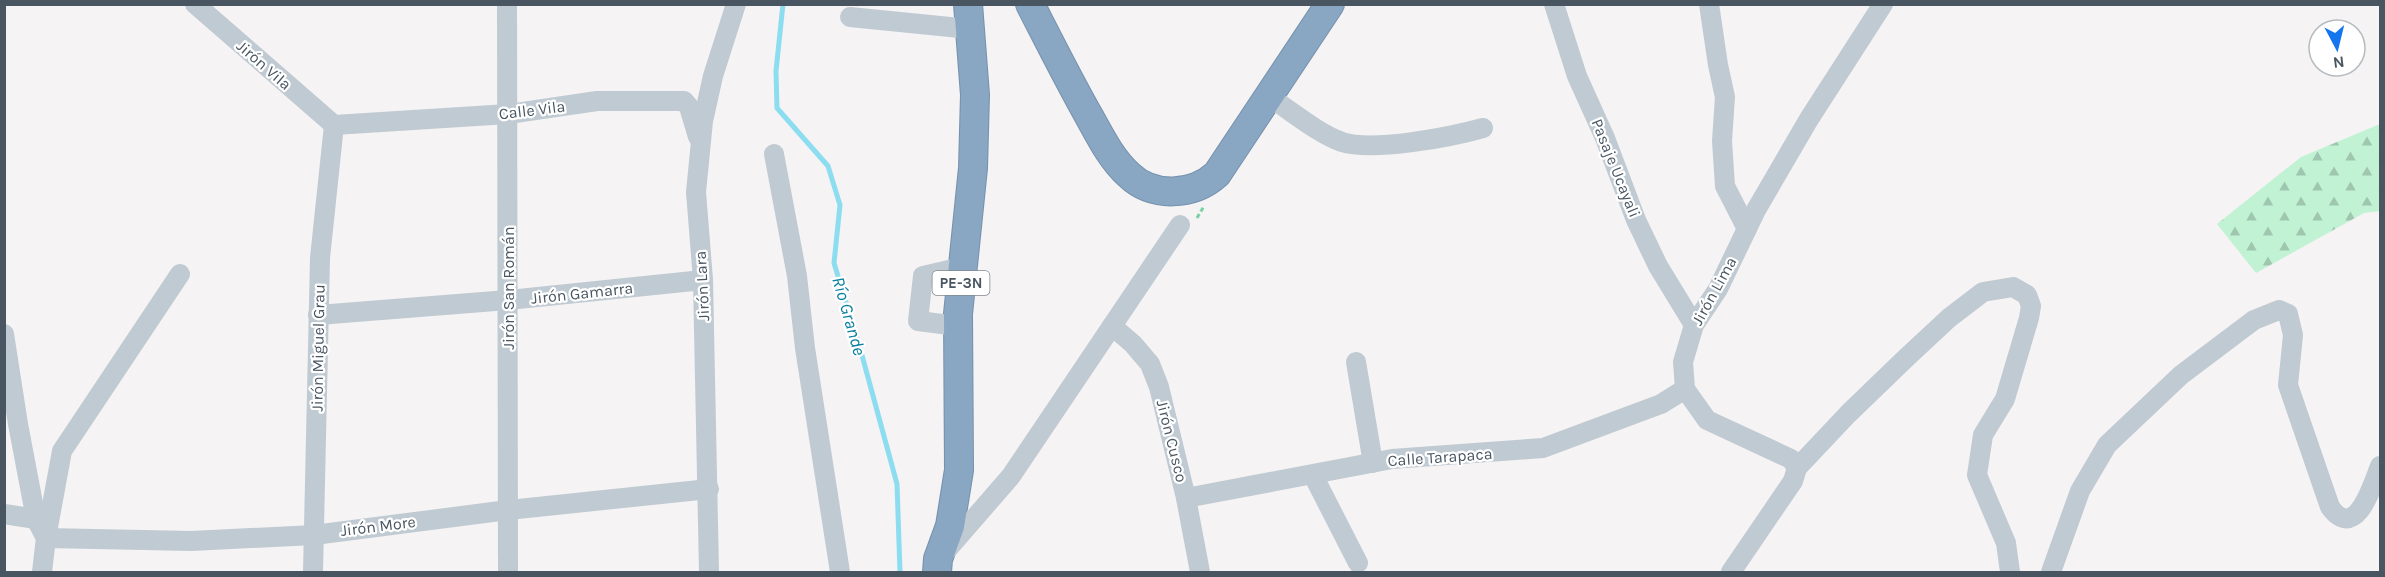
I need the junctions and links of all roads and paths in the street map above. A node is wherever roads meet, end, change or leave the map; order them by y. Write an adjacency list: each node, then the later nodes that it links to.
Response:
1 (195, 4): 13 (street, Jirón Vila)
2 (507, 4): 12 (street, Jirón San Román)
3 (736, 4): 15 (street, Jirón Lara)
4 (1030, 4): 11 (highway)
5 (1330, 4): 11 (highway)
6 (1554, 4): 24 (street, Pasaje Ucayali)
7 (1710, 4): 18 (street)
8 (1883, 4): 18 (street, Jirón Lima)
9 (850, 17): 10 (street)
10 (969, 17): 19 (highway, PE-3N)
11 (1268, 96): 14 (street)
12 (508, 114): 13 (street, Calle Vila); 15 (street, Calle Vila); 22 (street, Jirón San Román)
13 (334, 125): 23 (street, Jirón Miguel Grau)
14 (1483, 128)
15 (700, 145): 21 (street, Jirón Lara)
16 (774, 154): 47 (street)
17 (1180, 225): 26 (street)
18 (1747, 229): 24 (street, Jirón Lima)
19 (962, 267): 25 (highway, PE-3N); 25 (street)
20 (180, 274): 40 (street)
21 (703, 280): 22 (street, Jirón Gamarra); 34 (street, Jirón Lara)
22 (508, 300): 23 (street, Jirón Gamarra); 36 (street, Jirón San Román)
23 (318, 315): 39 (street, Jirón Miguel Grau)
24 (1694, 325): 29 (street, Jirón Lima)
25 (958, 326): 42 (highway, PE-3N)
26 (1112, 326): 35 (street, Jirón Cusco); 42 (street)
27 (4, 334): 38 (street)
28 (1356, 362): 30 (street)
29 (1685, 389): 30 (street, Calle Tarapaca); 32 (street)
30 (1372, 463): 33 (street, Calle Tarapaca)
31 (2380, 466): 51 (street)
32 (1797, 468): 49 (street); 50 (street)
33 (1313, 475): 35 (street, Calle Tarapaca); 41 (street)
34 (709, 489): 36 (street, Jirón More); 46 (street, Jirón Lara)
35 (1186, 498): 48 (street, Jirón Cusco)
36 (508, 510): 39 (street, Jirón More); 45 (street, Jirón San Román)
37 (4, 514): 38 (street)
38 (36, 519): 40 (street)
39 (314, 535): 40 (street, Jirón More); 44 (street, Jirón Miguel Grau)
40 (46, 538): 43 (street)
41 (1358, 563)
42 (936, 568)
43 (42, 573)
44 (313, 573)
45 (508, 573)
46 (709, 573)
47 (840, 573)
48 (1200, 573)
49 (1731, 573)
50 (2010, 573)
51 (2051, 573)

